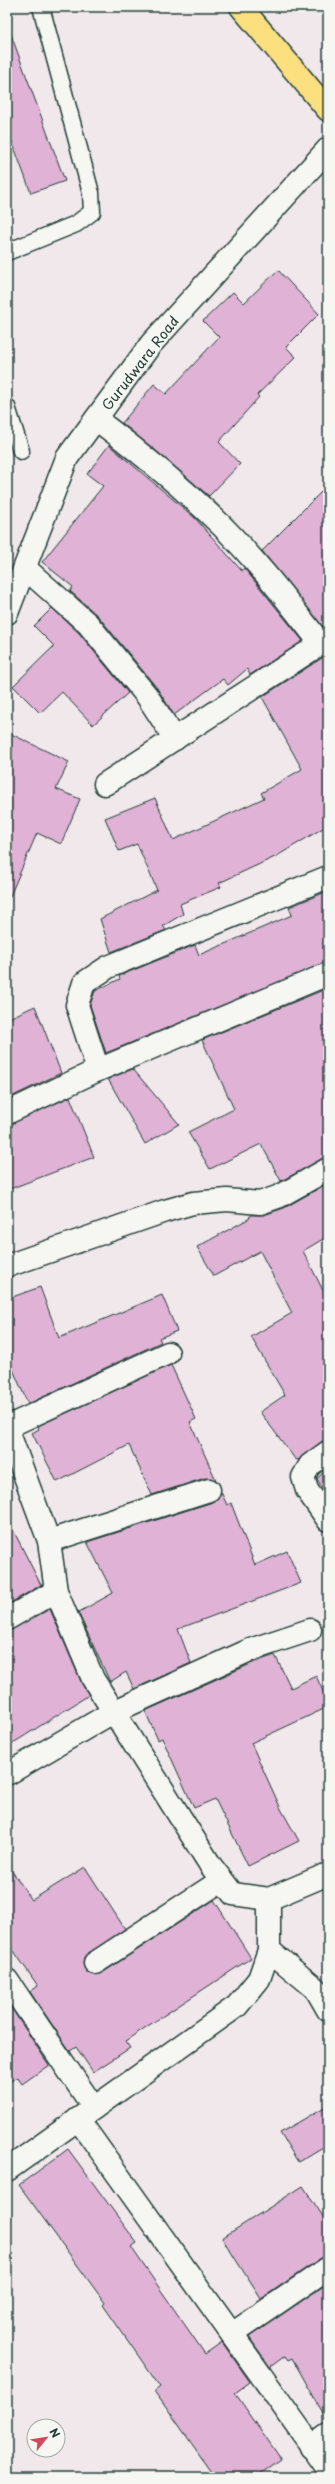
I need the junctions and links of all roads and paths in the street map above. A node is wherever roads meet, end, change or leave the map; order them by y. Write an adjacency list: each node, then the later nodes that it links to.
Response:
1 (41, 7): 5 (lane)
2 (241, 7): 3 (main road)
3 (328, 110)
4 (328, 149): 7 (street, Gurudwara Road)
5 (7, 252)
6 (7, 407): 8 (lane)
7 (96, 419): 9 (street, Gurudwara Road); 11 (street)
8 (22, 451)
9 (24, 568): 10 (street, Gurudwara Road); 12 (street)
10 (7, 613)
11 (324, 642): 12 (street)
12 (175, 739): 13 (street)
13 (105, 784)
14 (328, 877): 16 (street)
15 (328, 974): 16 (street)
16 (98, 1070): 17 (street)
17 (7, 1113)
18 (328, 1169): 19 (street)
19 (7, 1266)
20 (168, 1353): 21 (street)
21 (7, 1428): 25 (street)
22 (328, 1452): 24 (street)
23 (209, 1490): 25 (street)
24 (328, 1520)
25 (49, 1541): 26 (street)
26 (56, 1591): 27 (street); 29 (street)
27 (7, 1618)
28 (310, 1630): 29 (street)
29 (113, 1712): 30 (street); 32 (street)
30 (9, 1772)
31 (328, 1874): 33 (street)
32 (222, 1880): 33 (street); 35 (street)
33 (269, 1900): 34 (street)
34 (269, 1950): 37 (street); 38 (street)
35 (95, 1963)
36 (7, 1980): 38 (street)
37 (328, 2010)
38 (86, 2113): 39 (street); 41 (street)
39 (7, 2170)
40 (328, 2268): 41 (street)
41 (232, 2334): 42 (street)
42 (320, 2441): 43 (street)
43 (328, 2469)

